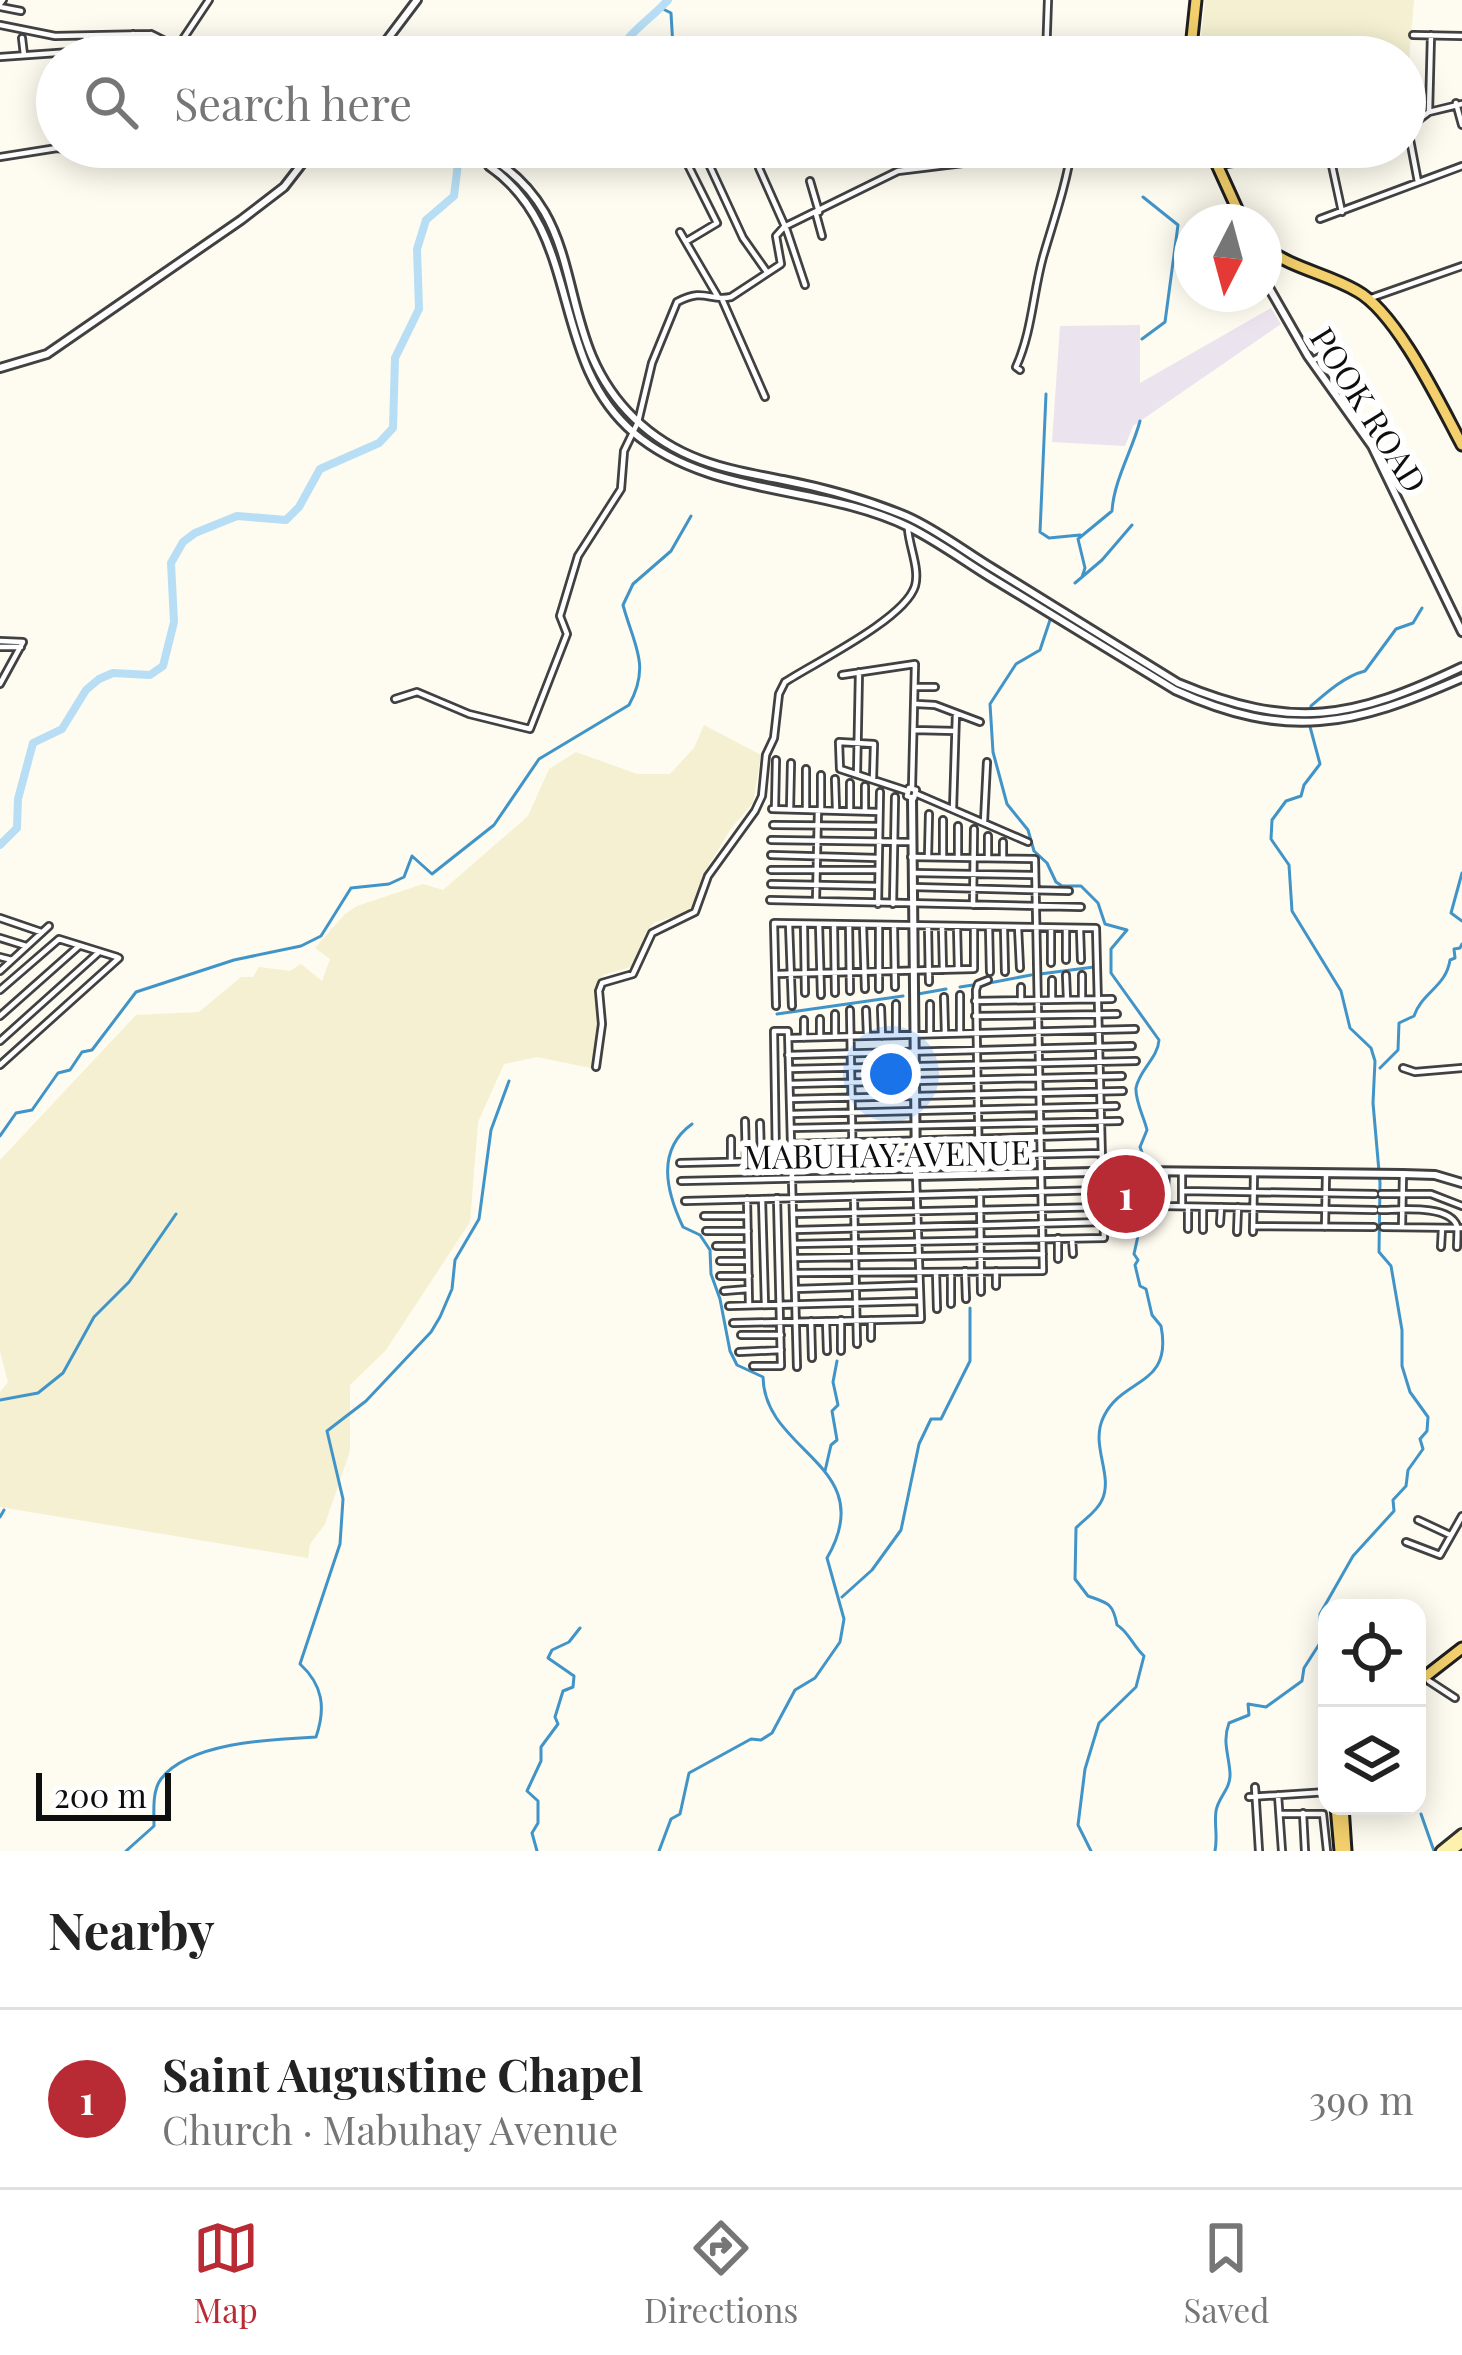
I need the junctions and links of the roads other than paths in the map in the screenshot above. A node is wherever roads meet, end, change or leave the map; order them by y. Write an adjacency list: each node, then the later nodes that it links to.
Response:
1 (209, 0): 16 (street)
2 (417, 0): 17 (street)
3 (1048, 0): 18 (street)
4 (1196, 0): 19 (main road)
5 (1, 4): 6 (street)
6 (21, 11)
7 (0, 25): 13 (street)
8 (118, 34): 9 (street); 14 (street)
9 (133, 34): 10 (street)
10 (151, 34): 15 (street)
11 (1412, 35): 12 (street)
12 (1431, 35): 20 (street); 27 (street)
13 (55, 36)
14 (101, 36)
15 (156, 36)
16 (184, 36)
17 (390, 36)
18 (1047, 36)
19 (1192, 36)
20 (1462, 37)
21 (22, 38): 24 (street)
22 (7, 43): 25 (street)
23 (36, 54): 24 (street)
24 (24, 55): 25 (street)
25 (4, 57)
26 (1459, 104): 27 (street); 29 (street)
27 (1429, 112): 28 (street)
28 (1426, 114)
29 (1462, 124)
30 (36, 151): 31 (street)
31 (0, 157)
32 (1462, 166): 45 (street)
33 (299, 168): 64 (street)
34 (491, 168): 61 (street)
35 (510, 168): 61 (street)
36 (690, 168): 53 (street)
37 (711, 168): 56 (street)
38 (759, 168): 50 (street)
39 (917, 168): 48 (street)
40 (1068, 168): 66 (street)
41 (1218, 168): 46 (main road)
42 (1333, 168): 47 (street)
43 (1415, 168): 45 (street)
44 (810, 181): 48 (street)
45 (1418, 182): 47 (street)
46 (1233, 204)
47 (1342, 212): 49 (street)
48 (818, 213): 50 (street); 52 (street)
49 (1320, 219)
50 (784, 227): 56 (street); 57 (street)
51 (680, 232): 53 (street)
52 (822, 236)
53 (687, 242): 58 (street)
54 (1282, 259): 59 (main road)
55 (1462, 266): 59 (street)
56 (767, 272): 58 (street)
57 (805, 285)
58 (720, 298): 67 (street); 68 (street)
59 (1369, 299): 70 (main road)
60 (1282, 310): 63 (street, POOK ROAD)
61 (579, 336): 65 (street)
62 (1333, 350): 63 (street)
63 (1312, 361): 73 (street, POOK ROAD)
64 (0, 368)
65 (592, 369): 68 (street); 69 (street)
66 (1020, 370)
67 (765, 397)
68 (638, 422): 69 (street); 72 (street)
69 (632, 431): 72 (street); 83 (street)
70 (1462, 446)
71 (910, 506): 72 (street)
72 (908, 522): 84 (street); 278 (street)
73 (1462, 632)
74 (0, 644): 76 (street)
75 (1462, 667): 84 (street)
76 (4, 672): 80 (street)
77 (859, 673): 78 (street); 81 (street); 90 (street)
78 (842, 675)
79 (1462, 678): 84 (street)
80 (0, 685)
81 (915, 687): 82 (street); 85 (street)
82 (935, 687)
83 (394, 699)
84 (1402, 700)
85 (914, 704): 86 (street); 88 (street)
86 (956, 712): 87 (street); 89 (street)
87 (980, 722)
88 (914, 730): 89 (street); 102 (street)
89 (955, 731): 107 (street)
90 (857, 743): 95 (street); 95 (street); 98 (street)
91 (776, 760): 104 (street)
92 (987, 762): 114 (street)
93 (791, 763): 104 (street)
94 (806, 770): 105 (street)
95 (857, 774): 98 (street)
96 (821, 775): 106 (street)
97 (835, 779): 108 (street)
98 (873, 779): 102 (street)
99 (850, 782): 109 (street)
100 (866, 786): 110 (street)
101 (880, 792): 111 (street)
102 (912, 793): 107 (street); 125 (street)
103 (895, 796): 124 (street)
104 (790, 809): 105 (street)
105 (806, 810): 106 (street)
106 (819, 810): 108 (street); 116 (street)
107 (953, 810): 114 (street)
108 (836, 811): 109 (street)
109 (850, 811): 110 (street)
110 (865, 812): 111 (street)
111 (879, 812): 117 (street)
112 (928, 814): 131 (street)
113 (943, 820): 132 (street)
114 (983, 823): 127 (street)
115 (773, 826): 116 (street)
116 (817, 826): 117 (street); 122 (street)
117 (879, 826): 123 (street)
118 (958, 826): 134 (street)
119 (974, 830): 135 (street)
120 (988, 836): 136 (street)
121 (771, 840): 122 (street)
122 (817, 841): 123 (street); 129 (street)
123 (879, 842): 124 (street); 133 (street)
124 (894, 842): 125 (street); 154 (street)
125 (911, 842): 130 (street)
126 (1003, 842): 137 (street)
127 (1028, 842)
128 (770, 855): 129 (street)
129 (817, 856): 133 (street); 139 (street)
130 (911, 857): 131 (street); 141 (street)
131 (928, 857): 132 (street)
132 (944, 857): 134 (street)
133 (878, 858): 140 (street)
134 (958, 858): 135 (street)
135 (973, 858): 136 (street); 142 (street)
136 (988, 858): 137 (street)
137 (1003, 858): 143 (street)
138 (771, 870): 139 (street)
139 (817, 871): 140 (street); 145 (street)
140 (878, 871): 146 (street)
141 (911, 872): 142 (street); 147 (street)
142 (973, 874): 143 (street); 148 (street)
143 (1034, 875): 149 (street)
144 (770, 884): 145 (street)
145 (816, 886): 146 (street); 152 (street)
146 (878, 886): 153 (street)
147 (910, 887): 148 (street); 155 (street)
148 (974, 889): 149 (street); 156 (street)
149 (1034, 890): 150 (street); 157 (street)
150 (1069, 890)
151 (770, 900): 152 (street)
152 (816, 902): 153 (street)
153 (878, 904): 154 (street)
154 (893, 904): 155 (street)
155 (910, 904): 156 (street); 169 (street)
156 (973, 905): 157 (street)
157 (1034, 906): 158 (street); 177 (street)
158 (1081, 908)
159 (0, 918): 181 (street)
160 (789, 924): 161 (street); 205 (street); 206 (street)
161 (804, 924): 162 (street); 202 (street)
162 (819, 924): 163 (street); 203 (street)
163 (834, 924): 164 (street); 204 (street)
164 (849, 925): 165 (street); 198 (street)
165 (863, 925): 166 (street); 199 (street)
166 (879, 925): 167 (street); 200 (street)
167 (894, 925): 169 (street); 196 (street)
168 (49, 926): 181 (street)
169 (911, 926): 170 (street); 197 (street)
170 (928, 926): 171 (street); 194 (street)
171 (942, 926): 172 (street); 195 (street)
172 (957, 926): 173 (street); 192 (street)
173 (974, 927): 174 (street); 192 (street)
174 (989, 927): 175 (street); 233 (street)
175 (1004, 927): 176 (street); 201 (street)
176 (1018, 927): 177 (street); 191 (street)
177 (1034, 928): 178 (street); 232 (street)
178 (1051, 928): 179 (street); 190 (street)
179 (1066, 928): 180 (street); 188 (street)
180 (1080, 928): 189 (street); 224 (street)
181 (41, 932): 183 (street)
182 (0, 938): 183 (street)
183 (26, 946): 187 (street)
184 (79, 946): 185 (street); 217 (street); 245 (street)
185 (99, 952): 265 (street); 276 (street)
186 (0, 957): 187 (street)
187 (11, 960): 193 (street)
188 (1066, 960)
189 (1081, 960)
190 (1051, 963)
191 (1020, 968)
192 (958, 969): 195 (street)
193 (0, 970)
194 (929, 970): 195 (street); 197 (street); 210 (street)
195 (943, 970)
196 (895, 971): 197 (street); 200 (street); 211 (street)
197 (911, 971): 257 (street)
198 (850, 972): 199 (street); 204 (street); 218 (street)
199 (865, 972): 200 (street); 213 (street)
200 (879, 972): 214 (street)
201 (1005, 972)
202 (805, 973): 203 (street); 206 (street); 219 (street)
203 (820, 973): 204 (street); 221 (street)
204 (835, 973): 220 (street)
205 (776, 974): 206 (street); 236 (street)
206 (791, 974): 237 (street)
207 (1066, 975): 226 (street)
208 (1082, 975): 227 (street)
209 (1052, 980): 225 (street)
210 (929, 982)
211 (895, 987)
212 (1021, 987): 231 (street)
213 (865, 989)
214 (879, 989)
215 (991, 989): 229 (street)
216 (1006, 989): 230 (street)
217 (0, 990)
218 (850, 991)
219 (805, 993)
220 (836, 993)
221 (821, 995)
222 (960, 995): 255 (street)
223 (944, 997): 254 (street)
224 (1097, 998): 227 (street); 228 (street); 241 (street)
225 (1052, 999): 226 (street); 232 (street)
226 (1067, 999): 227 (street)
227 (1082, 999)
228 (1112, 999)
229 (991, 1000): 230 (street); 233 (street)
230 (1006, 1000): 231 (street)
231 (1021, 1000): 232 (street)
232 (1037, 1000): 244 (street)
233 (975, 1001): 246 (street)
234 (896, 1004): 256 (street)
235 (931, 1004): 253 (street)
236 (776, 1006)
237 (791, 1006)
238 (881, 1008): 260 (street)
239 (850, 1010): 258 (street)
240 (866, 1010): 259 (street)
241 (1098, 1013): 243 (street); 244 (street); 249 (street)
242 (835, 1014): 262 (street)
243 (1117, 1014)
244 (1037, 1015): 246 (street); 251 (street)
245 (0, 1016)
246 (976, 1016): 252 (street)
247 (820, 1019): 261 (street)
248 (804, 1020): 264 (street)
249 (1098, 1030): 250 (street); 251 (street); 266 (street)
250 (1136, 1030)
251 (1037, 1031): 252 (street); 268 (street)
252 (976, 1033): 255 (street); 269 (street)
253 (930, 1034): 254 (street); 257 (street)
254 (945, 1034): 255 (street)
255 (960, 1034)
256 (896, 1035): 257 (street); 260 (street)
257 (914, 1035): 270 (street)
258 (850, 1036): 259 (street); 262 (street); 271 (street)
259 (867, 1036): 260 (street)
260 (882, 1036)
261 (820, 1037): 262 (street); 264 (street)
262 (835, 1037)
263 (788, 1038): 264 (street); 272 (street); 328 (street)
264 (805, 1038)
265 (0, 1041)
266 (1099, 1046): 267 (street); 268 (street); 274 (street)
267 (1132, 1046)
268 (1038, 1048): 269 (street); 275 (street)
269 (976, 1049): 270 (street); 277 (street)
270 (914, 1052): 271 (street); 279 (street)
271 (850, 1053): 272 (street); 282 (street)
272 (788, 1055): 281 (street)
273 (1136, 1060): 274 (street)
274 (1099, 1061): 275 (street); 284 (street)
275 (1038, 1063): 277 (street); 286 (street)
276 (0, 1065)
277 (976, 1065): 279 (street); 287 (street)
278 (596, 1067)
279 (914, 1067): 282 (street); 288 (street)
280 (1403, 1068): 283 (street)
281 (789, 1069): 282 (street); 290 (street)
282 (851, 1069): 289 (street)
283 (1462, 1069)
284 (1100, 1076): 285 (street); 286 (street); 291 (street)
285 (1122, 1076)
286 (1039, 1077): 287 (street); 293 (street)
287 (977, 1079): 288 (street); 294 (street)
288 (914, 1081): 289 (street); 295 (street)
289 (851, 1082): 290 (street); 296 (street)
290 (790, 1084): 297 (street)
291 (1100, 1090): 292 (street); 293 (street); 298 (street)
292 (1123, 1091)
293 (1039, 1092): 294 (street); 300 (street)
294 (977, 1095): 295 (street); 301 (street)
295 (914, 1096): 296 (street); 302 (street)
296 (852, 1097): 297 (street); 303 (street)
297 (790, 1099): 304 (street)
298 (1101, 1106): 299 (street); 300 (street); 308 (street)
299 (1116, 1106)
300 (1039, 1108): 301 (street); 307 (street)
301 (978, 1109): 302 (street); 310 (street)
302 (915, 1111): 303 (street); 311 (street)
303 (852, 1112): 304 (street); 313 (street)
304 (790, 1114): 312 (street)
305 (745, 1121): 330 (street)
306 (1119, 1121): 308 (street)
307 (1040, 1122): 308 (street); 310 (street); 316 (street)
308 (1101, 1122): 314 (street)
309 (760, 1124): 327 (street)
310 (978, 1124): 311 (street); 317 (street)
311 (915, 1126): 313 (street); 318 (street)
312 (791, 1128): 313 (street); 320 (street)
313 (852, 1128): 319 (street)
314 (1101, 1136): 316 (street); 321 (street)
315 (731, 1138): 329 (street)
316 (1040, 1138): 317 (street); 322 (street)
317 (978, 1139): 318 (street); 323 (street)
318 (915, 1141): 319 (street); 324 (street)
319 (853, 1143): 320 (street); 325 (street)
320 (791, 1144): 326 (street)
321 (1102, 1153): 322 (street); 332 (street)
322 (1040, 1154): 323 (street); 336 (street)
323 (979, 1156): 324 (street); 339 (street)
324 (916, 1157): 325 (street); 340 (street)
325 (853, 1159): 326 (street); 341 (street)
326 (792, 1160): 328 (street); 342 (street)
327 (761, 1161): 328 (street); 330 (street)
328 (776, 1161)
329 (731, 1162): 330 (street); 331 (street)
330 (746, 1162)
331 (680, 1163)
332 (1102, 1172): 333 (street, MABUHAY AVENUE); 336 (street, MABUHAY AVENUE); 345 (street)
333 (1165, 1172): 334 (street, MABUHAY AVENUE); 360 (street)
334 (1182, 1173): 335 (street, MABUHAY AVENUE); 346 (street)
335 (1254, 1173): 337 (street, MABUHAY AVENUE); 348 (street)
336 (1040, 1174): 339 (street, MABUHAY AVENUE); 347 (street)
337 (1326, 1174): 338 (street, MABUHAY AVENUE); 350 (street)
338 (1403, 1174): 344 (street, MABUHAY AVENUE); 351 (street)
339 (979, 1175): 340 (street, MABUHAY AVENUE)
340 (916, 1176): 341 (street, MABUHAY AVENUE); 352 (street)
341 (854, 1178): 342 (street, MABUHAY AVENUE)
342 (792, 1179): 343 (street, MABUHAY AVENUE); 355 (street)
343 (681, 1181)
344 (1459, 1184)
345 (1103, 1190): 347 (street); 363 (street)
346 (1182, 1191): 348 (street); 360 (street)
347 (1041, 1192): 349 (street); 366 (street)
348 (1254, 1192): 350 (street); 365 (street)
349 (980, 1193): 352 (street); 368 (street)
350 (1326, 1193): 351 (street); 367 (street)
351 (1403, 1194): 359 (street); 369 (street)
352 (916, 1195): 353 (street); 370 (street)
353 (854, 1196): 355 (street); 371 (street)
354 (777, 1198): 355 (street); 357 (street); 445 (street)
355 (793, 1198): 372 (street)
356 (747, 1199): 357 (street); 358 (street); 374 (street)
357 (762, 1199): 444 (street)
358 (685, 1201)
359 (1462, 1206)
360 (1185, 1207): 361 (street); 389 (street)
361 (1203, 1207): 362 (street); 391 (street)
362 (1220, 1207): 364 (street); 377 (street)
363 (1103, 1208): 366 (street); 375 (street)
364 (1238, 1208): 365 (street); 394 (street)
365 (1253, 1208): 367 (street); 381 (street)
366 (1042, 1209): 368 (street); 376 (street)
367 (1325, 1209): 369 (street); 381 (street)
368 (980, 1210): 370 (street); 378 (street)
369 (1402, 1210): 384 (street); 387 (street)
370 (917, 1212): 371 (street); 380 (street)
371 (854, 1213): 372 (street); 379 (street)
372 (793, 1214): 390 (street)
373 (704, 1216): 374 (street)
374 (748, 1216): 393 (street)
375 (1104, 1222): 376 (street); 397 (street)
376 (1042, 1223): 378 (street); 395 (street)
377 (1220, 1223)
378 (980, 1225): 380 (street); 400 (street)
379 (855, 1227): 380 (street); 390 (street); 403 (street)
380 (917, 1227): 404 (street)
381 (1325, 1227): 388 (street)
382 (1383, 1227): 383 (street)
383 (1392, 1227): 384 (street); 399 (street)
384 (1406, 1227): 385 (street); 401 (street)
385 (1425, 1227): 386 (street); 402 (street)
386 (1442, 1227): 387 (street); 408 (street)
387 (1460, 1227): 409 (street)
388 (1373, 1228)
389 (1187, 1229)
390 (794, 1230): 405 (street)
391 (1203, 1230)
392 (706, 1231): 393 (street)
393 (748, 1231): 407 (street)
394 (1237, 1232)
395 (1042, 1238): 396 (street); 400 (street); 412 (street)
396 (1058, 1238): 398 (street); 417 (street)
397 (1088, 1238): 398 (street); 410 (street)
398 (1072, 1239): 411 (street)
399 (1392, 1239)
400 (981, 1240): 404 (street); 414 (street)
401 (1409, 1240)
402 (1425, 1241)
403 (855, 1242): 404 (street); 405 (street); 415 (street)
404 (918, 1242): 413 (street)
405 (794, 1244): 416 (street)
406 (716, 1246): 407 (street)
407 (748, 1246): 419 (street)
408 (1441, 1247)
409 (1457, 1247)
410 (1088, 1248)
411 (1073, 1254)
412 (1043, 1255): 414 (street); 423 (street)
413 (919, 1256): 414 (street); 415 (street); 424 (street)
414 (981, 1256): 421 (street)
415 (855, 1257): 416 (street); 427 (street)
416 (794, 1258): 428 (street)
417 (1058, 1259)
418 (720, 1261): 419 (street)
419 (748, 1261): 430 (street)
420 (965, 1271): 421 (street); 426 (street); 439 (street)
421 (981, 1271): 422 (street); 438 (street)
422 (996, 1271): 423 (street); 433 (street)
423 (1010, 1271): 431 (street)
424 (919, 1272): 425 (street); 427 (street); 432 (street)
425 (936, 1272): 426 (street); 448 (street)
426 (951, 1272): 443 (street)
427 (856, 1273): 428 (street); 434 (street)
428 (795, 1274): 436 (street)
429 (720, 1276): 430 (street)
430 (749, 1276): 435 (street)
431 (1010, 1281)
432 (920, 1286): 434 (street); 440 (street)
433 (996, 1286)
434 (856, 1287): 436 (street); 441 (street)
435 (748, 1289): 437 (street); 447 (street)
436 (795, 1289): 442 (street)
437 (724, 1291)
438 (981, 1292)
439 (966, 1299)
440 (920, 1301): 441 (street); 449 (street)
441 (856, 1303): 442 (street); 451 (street)
442 (796, 1304): 445 (street); 454 (street)
443 (951, 1304)
444 (765, 1305): 445 (street); 447 (street)
445 (780, 1305): 453 (street)
446 (729, 1306): 447 (street)
447 (749, 1306)
448 (937, 1309)
449 (886, 1319): 452 (street); 458 (street)
450 (841, 1320): 451 (street); 456 (street); 465 (street)
451 (856, 1320): 452 (street); 462 (street)
452 (871, 1320): 461 (street)
453 (781, 1321): 454 (street); 457 (street); 460 (street)
454 (796, 1321): 455 (street); 469 (street)
455 (811, 1321): 456 (street); 467 (street)
456 (826, 1321): 464 (street)
457 (733, 1322)
458 (886, 1331)
459 (741, 1335): 460 (street)
460 (781, 1335): 463 (street)
461 (872, 1338)
462 (857, 1343)
463 (781, 1350): 466 (street); 468 (street)
464 (827, 1351)
465 (841, 1351)
466 (740, 1352)
467 (812, 1358)
468 (753, 1366)
469 (797, 1367)
470 (1462, 1516): 472 (street)
471 (1418, 1520): 472 (street)
472 (1450, 1534): 473 (street)
473 (1406, 1542)
474 (1462, 1652): 475 (main road)
475 (1426, 1681)
476 (1426, 1687): 477 (street)
477 (1455, 1698)
478 (1256, 1787): 481 (street)
479 (1318, 1793): 480 (street)
480 (1278, 1795): 481 (street); 483 (street)
481 (1252, 1797): 487 (street)
482 (1303, 1813): 483 (street); 489 (street); 490 (street)
483 (1280, 1814): 488 (street)
484 (1341, 1815): 491 (main road)
485 (1462, 1838): 486 (main road)
486 (1445, 1850)
487 (1258, 1851)
488 (1282, 1851)
489 (1305, 1851)
490 (1327, 1851)
491 (1343, 1851)

